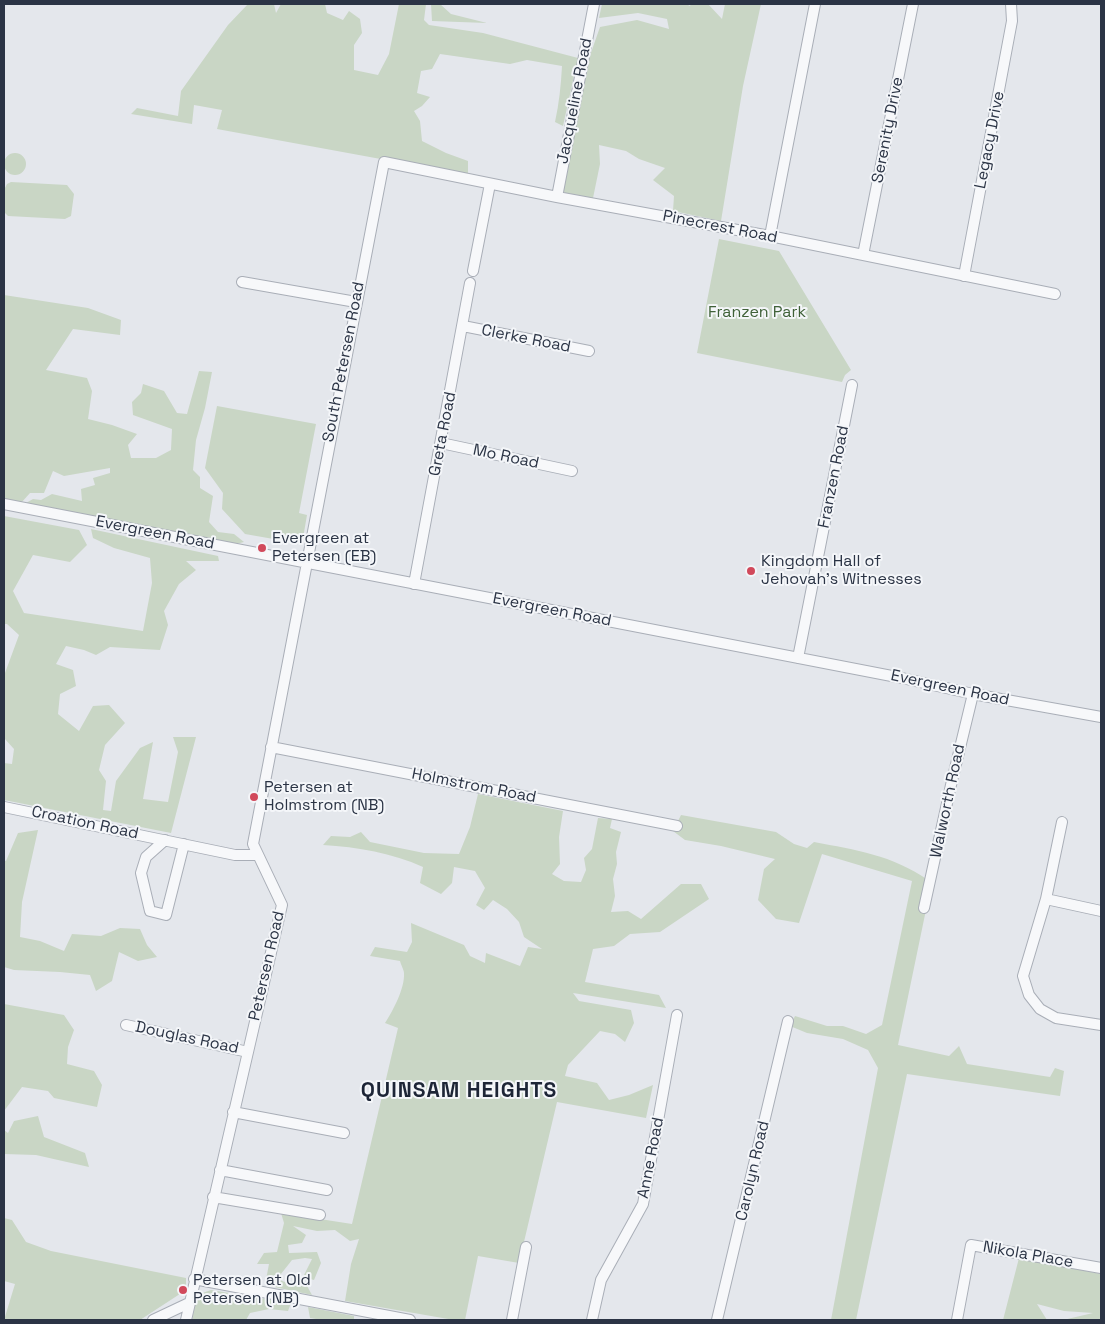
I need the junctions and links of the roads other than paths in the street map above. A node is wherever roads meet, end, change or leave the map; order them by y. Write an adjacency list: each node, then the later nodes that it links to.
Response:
1 (594, 4): 7 (street, Jacqueline Road)
2 (815, 4): 8 (street)
3 (913, 4): 9 (street, Serenity Drive)
4 (1011, 4): 11 (street, Legacy Drive)
5 (384, 162): 6 (street, Pinecrest Road); 15 (street, South Petersen Road)
6 (490, 184): 7 (street, Pinecrest Road); 10 (street)
7 (557, 197): 8 (street, Pinecrest Road)
8 (770, 236): 9 (street, Pinecrest Road)
9 (864, 255): 11 (street, Pinecrest Road)
10 (473, 271)
11 (964, 276): 14 (street, Pinecrest Road)
12 (242, 282): 15 (street)
13 (470, 283): 16 (street, Greta Road)
14 (1055, 294)
15 (356, 302): 22 (street, South Petersen Road)
16 (463, 326): 17 (street, Clerke Road); 19 (street, Greta Road)
17 (589, 351)
18 (852, 385): 24 (street, Franzen Road)
19 (441, 443): 20 (street, Mo Road); 23 (street, Greta Road)
20 (572, 471)
21 (4, 504): 22 (street, Evergreen Road)
22 (306, 562): 23 (street, Evergreen Road); 27 (street, Petersen Road)
23 (414, 584): 24 (street, Evergreen Road)
24 (798, 658): 25 (street, Evergreen Road)
25 (973, 694): 26 (street, Evergreen Road); 35 (street, Walworth Road)
26 (1101, 717)
27 (271, 747): 30 (street, Holmstrom Road); 33 (street, Petersen Road)
28 (4, 807): 31 (street, Croation Road)
29 (1062, 822): 34 (street)
30 (677, 826)
31 (165, 840): 32 (street, Croation Road); 32 (street, Croation Road)
32 (184, 844): 33 (street, Croation Road)
33 (258, 854): 41 (street, Petersen Road)
34 (1046, 899): 36 (street); 40 (street)
35 (924, 908)
36 (1101, 911)
37 (677, 1015): 56 (street, Anne Road)
38 (788, 1021): 57 (street, Carolyn Road)
39 (126, 1025): 41 (street, Douglas Road)
40 (1101, 1025)
41 (248, 1052): 42 (street, Petersen Road)
42 (233, 1112): 43 (street); 44 (street, Petersen Road)
43 (344, 1133)
44 (220, 1170): 45 (street); 46 (street, Petersen Road)
45 (327, 1190)
46 (214, 1197): 47 (street); 50 (street, Petersen Road)
47 (320, 1215)
48 (526, 1247): 55 (street)
49 (1101, 1268): 58 (street, Nikola Place)
50 (194, 1279): 51 (street, Petersen Road); 54 (street)
51 (189, 1303): 52 (street); 53 (street, Petersen Road)
52 (153, 1320)
53 (186, 1320)
54 (410, 1320)
55 (512, 1320)
56 (592, 1320)
57 (717, 1320)
58 (956, 1320)

